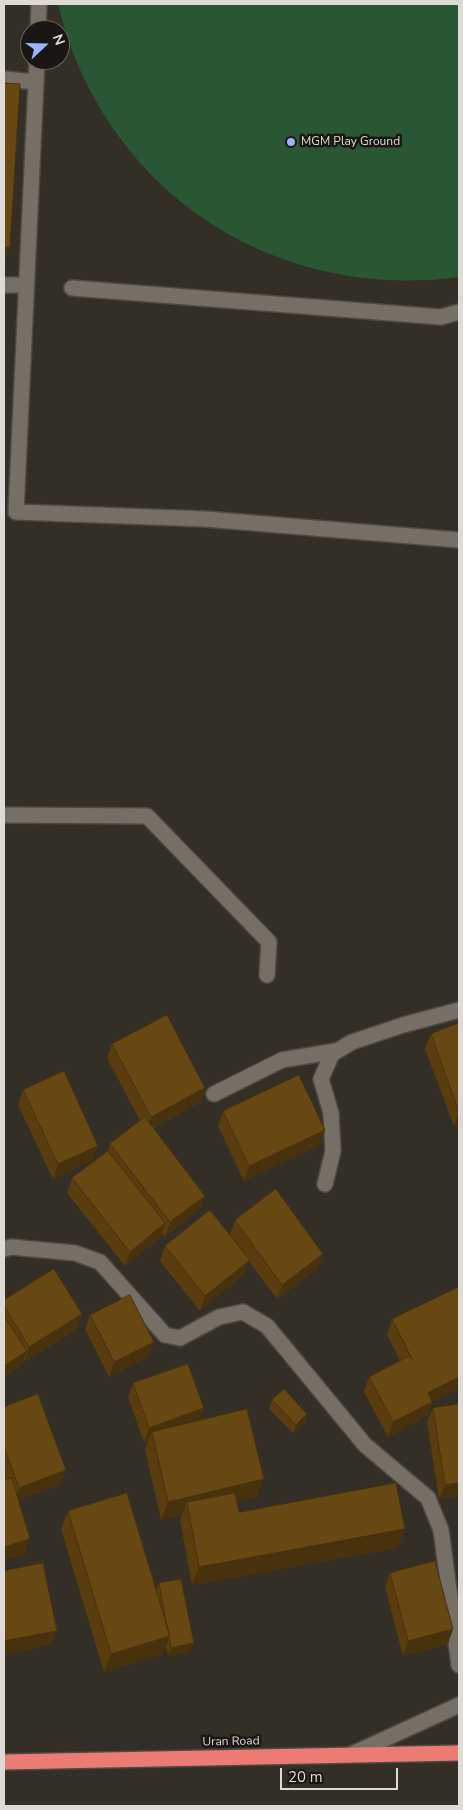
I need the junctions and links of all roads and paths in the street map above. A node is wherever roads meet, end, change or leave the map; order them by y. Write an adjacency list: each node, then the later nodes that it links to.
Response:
1 (39, 4): 2 (street)
2 (38, 20)
3 (36, 70): 5 (street)
4 (4, 79): 5 (street)
5 (36, 82): 7 (street)
6 (4, 285): 7 (street)
7 (26, 286): 10 (street)
8 (72, 288): 9 (street)
9 (459, 312)
10 (10, 512): 11 (street)
11 (459, 540)
12 (4, 815): 13 (street)
13 (267, 975)
14 (459, 1010): 15 (street)
15 (336, 1051): 16 (street); 17 (street)
16 (214, 1094)
17 (325, 1184)
18 (4, 1249): 19 (street)
19 (459, 1665)
20 (459, 1705): 22 (street)
21 (459, 1753): 22 (highway, Uran Road)
22 (350, 1755): 23 (highway, Uran Road)
23 (4, 1762)

